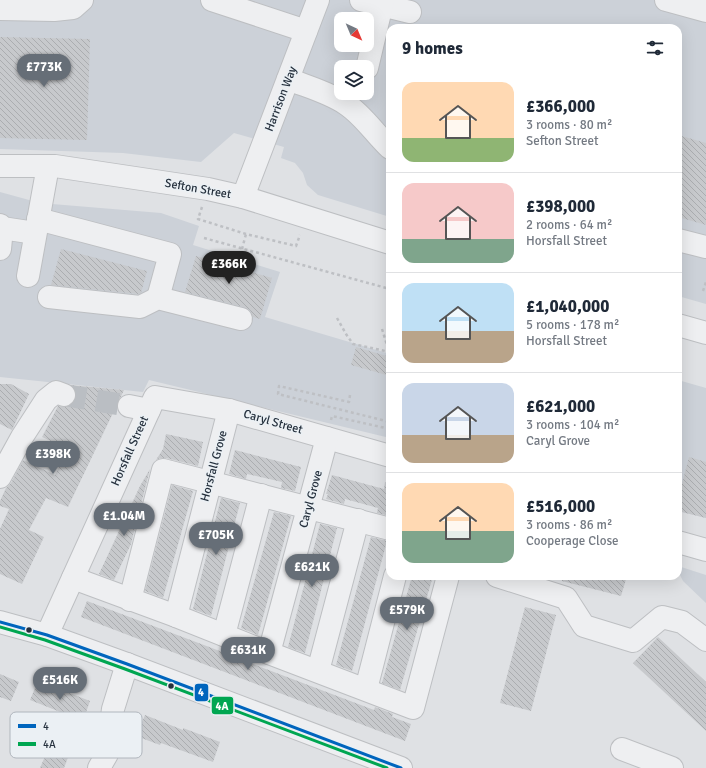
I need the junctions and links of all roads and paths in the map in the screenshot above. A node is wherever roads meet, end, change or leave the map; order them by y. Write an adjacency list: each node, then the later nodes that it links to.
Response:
1 (82, 0): 7 (street)
2 (212, 0): 10 (street)
3 (318, 0): 10 (street, Harrison Way)
4 (361, 0): 6 (street)
5 (666, 0): 8 (street)
6 (383, 3): 9 (street); 11 (street)
7 (0, 9)
8 (706, 11)
9 (410, 12)
10 (306, 31): 12 (street, Harrison Way)
11 (369, 60)
12 (288, 80): 13 (street); 18 (street, Harrison Way)
13 (334, 96)
14 (353, 100): 15 (street)
15 (386, 144)
16 (0, 166): 17 (street, Sefton Street)
17 (48, 166): 18 (street, Sefton Street); 20 (street)
18 (243, 197): 25 (street, Sefton Street)
19 (198, 219): 22 (path)
20 (37, 226): 21 (street); 29 (street); 34 (street)
21 (1, 234)
22 (246, 234): 26 (path); 28 (path)
23 (204, 238): 28 (path)
24 (682, 241): 27 (street)
25 (386, 242)
26 (296, 246)
27 (706, 247)
28 (242, 248): 31 (path)
29 (28, 276)
30 (706, 282): 32 (path)
31 (386, 288)
32 (703, 291)
33 (50, 297): 34 (street)
34 (158, 298): 36 (street)
35 (337, 318): 41 (path)
36 (241, 319)
37 (682, 326): 39 (street)
38 (382, 328): 40 (path)
39 (706, 334)
40 (386, 345)
41 (386, 351)
42 (64, 395): 49 (street)
43 (350, 395): 46 (path)
44 (144, 404): 45 (street, Caryl Street); 57 (street, Horsfall Street)
45 (229, 410): 47 (street, Caryl Street); 50 (street, Horsfall Grove)
46 (386, 421)
47 (327, 438): 48 (street, Caryl Street); 52 (street, Caryl Grove)
48 (386, 455)
49 (0, 477)
50 (210, 482): 51 (street); 61 (street); 62 (street, Horsfall Grove)
51 (261, 495): 52 (street); 65 (street)
52 (309, 507): 53 (street); 67 (street, Caryl Grove)
53 (358, 520): 54 (street); 69 (street)
54 (386, 528)
55 (682, 543): 56 (street)
56 (706, 550)
57 (72, 578): 61 (street); 64 (street, Horsfall Street)
58 (394, 580): 70 (street)
59 (447, 580): 70 (street)
60 (510, 580): 66 (street)
61 (130, 600): 62 (street)
62 (176, 616): 65 (street)
63 (0, 622): 64 (street)
64 (46, 635): 68 (street)
65 (224, 635): 67 (street)
66 (706, 640)
67 (269, 653): 69 (street)
68 (127, 664): 71 (street); 74 (street)
69 (318, 671): 70 (street)
70 (366, 689)
71 (113, 712)
72 (622, 749): 77 (street)
73 (105, 758): 75 (street)
74 (380, 764): 76 (street)
75 (99, 768)
76 (401, 768)
77 (672, 768)

